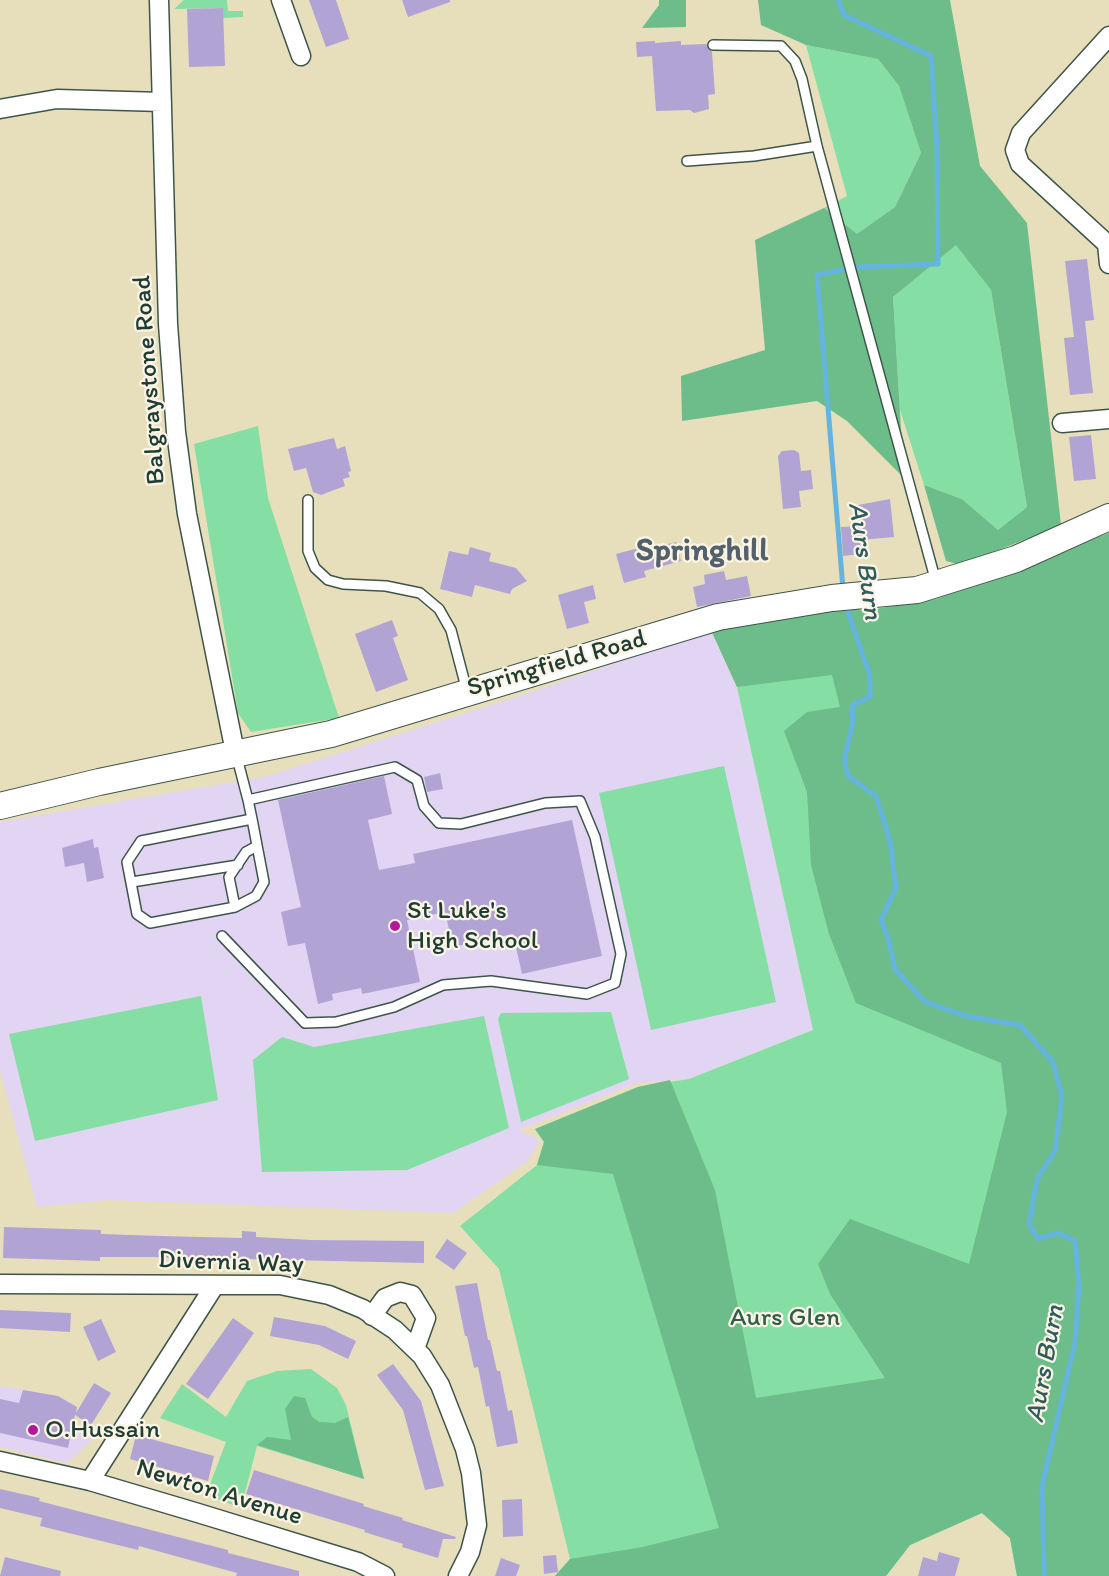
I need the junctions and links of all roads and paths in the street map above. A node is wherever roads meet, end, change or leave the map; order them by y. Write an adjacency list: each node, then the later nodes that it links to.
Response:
1 (159, 0): 6 (street, Balgraystone Road)
2 (281, 0): 5 (street)
3 (1109, 36): 10 (street)
4 (713, 45): 8 (lane)
5 (301, 56)
6 (162, 102): 7 (street); 18 (street, Balgraystone Road)
7 (0, 109)
8 (817, 146): 9 (lane); 16 (lane)
9 (687, 161)
10 (1108, 243): 11 (street)
11 (1109, 264)
12 (1109, 419): 13 (street)
13 (1062, 423)
14 (309, 500): 17 (lane)
15 (1109, 517): 16 (street, Springfield Road)
16 (937, 584): 17 (street, Springfield Road)
17 (467, 691): 18 (street, Springfield Road)
18 (235, 752): 19 (lane); 20 (street, Springfield Road)
19 (248, 800): 21 (lane); 26 (lane)
20 (0, 806)
21 (252, 819): 22 (lane); 24 (lane)
22 (256, 846): 23 (lane); 25 (lane)
23 (238, 865): 24 (lane); 25 (lane)
24 (132, 882): 25 (lane)
25 (235, 907)
26 (222, 936)
27 (0, 1284): 28 (street, Divernia Way)
28 (215, 1285): 29 (street, Divernia Way); 32 (street)
29 (372, 1316): 30 (street, Divernia Way); 30 (street)
30 (415, 1349): 34 (street, Divernia Way)
31 (0, 1461): 32 (street, Newton Avenue)
32 (90, 1481): 33 (street, Newton Avenue)
33 (385, 1576)
34 (458, 1576)

